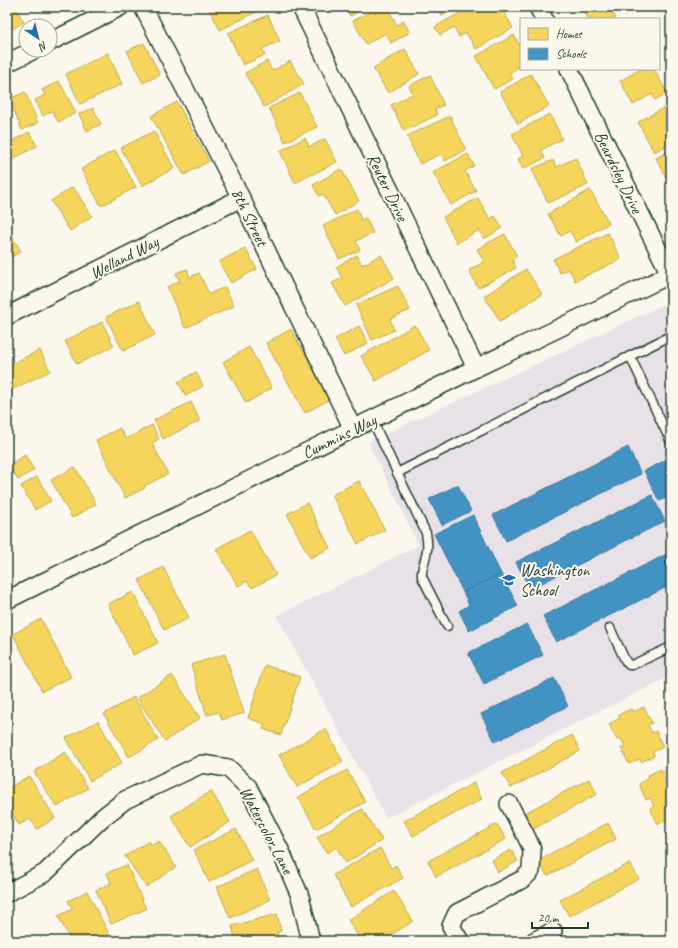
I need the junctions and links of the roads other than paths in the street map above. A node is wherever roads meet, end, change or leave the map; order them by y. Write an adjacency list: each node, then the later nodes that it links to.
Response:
1 (120, 7): 6 (street)
2 (143, 7): 10 (street, 8th Street)
3 (301, 7): 15 (street, Reuter Drive)
4 (538, 7): 5 (street)
5 (544, 18)
6 (58, 38)
7 (18, 58): 8 (street)
8 (7, 63)
9 (569, 70): 11 (street, Beardsley Drive)
10 (240, 198): 12 (street, Welland Way); 17 (street, 8th Street)
11 (671, 274): 15 (street, Cummins Way)
12 (7, 316)
13 (671, 338): 14 (lane)
14 (630, 356): 18 (lane); 19 (lane)
15 (476, 368): 16 (street, Cummins Way)
16 (372, 420): 17 (street, Cummins Way); 19 (lane)
17 (353, 429): 20 (street, Cummins Way)
18 (671, 442)
19 (397, 473): 21 (lane)
20 (7, 600)
21 (447, 626)
22 (610, 628): 23 (lane)
23 (671, 647)
24 (509, 804): 28 (street)
25 (7, 893): 27 (street, Watercolor Lane)
26 (553, 931): 29 (street)
27 (311, 941)
28 (460, 941)
29 (534, 941)

